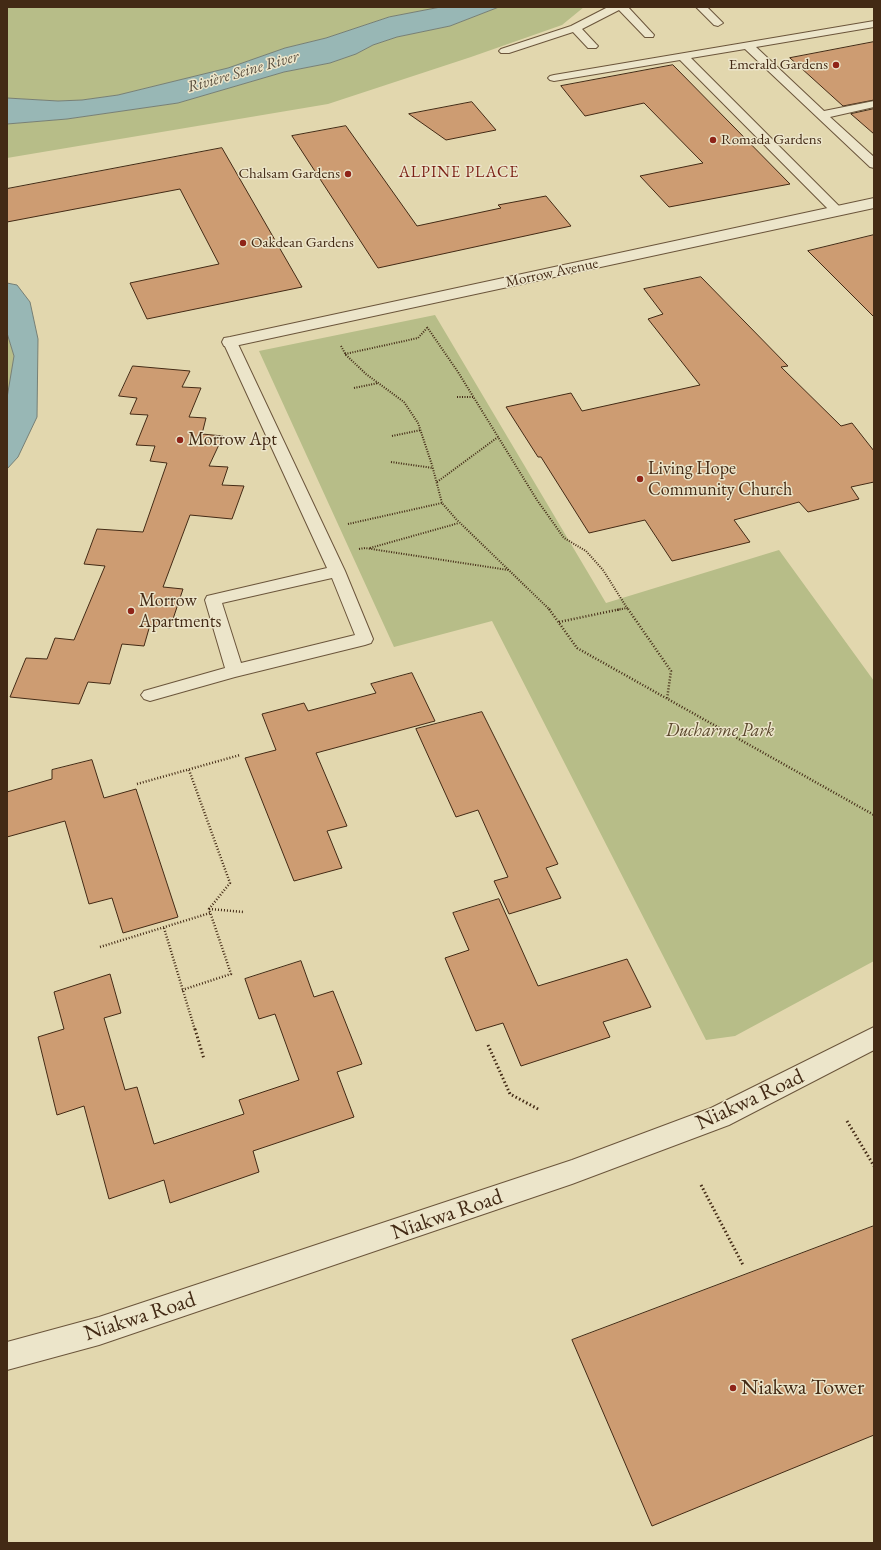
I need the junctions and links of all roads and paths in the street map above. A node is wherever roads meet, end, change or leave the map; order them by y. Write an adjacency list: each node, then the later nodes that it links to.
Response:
1 (616, 7): 6 (lane)
2 (622, 7): 7 (lane)
3 (701, 7): 4 (lane)
4 (718, 23)
5 (874, 24): 8 (lane)
6 (575, 28): 9 (lane); 10 (lane)
7 (649, 35)
8 (747, 45): 11 (lane); 14 (lane)
9 (592, 46)
10 (505, 52)
11 (683, 56): 12 (lane); 17 (lane)
12 (554, 78)
13 (874, 104): 14 (lane)
14 (822, 115): 15 (lane)
15 (874, 164)
16 (874, 203): 17 (street, Morrow Avenue)
17 (837, 211): 20 (street, Morrow Avenue)
18 (430, 325): 19 (path)
19 (428, 327): 22 (path); 26 (path)
20 (230, 342): 37 (lane)
21 (339, 343): 22 (path)
22 (345, 354): 23 (path)
23 (378, 383): 24 (path); 27 (path)
24 (354, 388)
25 (457, 397): 26 (path)
26 (474, 398): 29 (path)
27 (421, 430): 28 (path); 31 (path)
28 (392, 436)
29 (498, 437): 32 (path); 40 (path)
30 (391, 462): 31 (path)
31 (433, 468): 32 (path)
32 (436, 482): 33 (path)
33 (442, 503): 34 (path); 35 (path)
34 (459, 522): 36 (path); 38 (path)
35 (343, 525)
36 (367, 548): 37 (path); 38 (path)
37 (330, 556): 39 (lane)
38 (508, 570): 41 (path)
39 (337, 571): 42 (lane); 42 (lane)
40 (627, 608): 41 (path); 44 (path)
41 (559, 622): 44 (path)
42 (235, 671): 43 (lane)
43 (150, 694)
44 (667, 699): 48 (path)
45 (240, 755): 46 (path)
46 (189, 770): 47 (path); 49 (path)
47 (137, 784)
48 (874, 815)
49 (209, 909): 50 (path); 51 (path)
50 (244, 912)
51 (211, 913): 52 (path); 54 (path)
52 (164, 928): 53 (path); 54 (path)
53 (100, 947)
54 (182, 990): 57 (path)
55 (874, 1038): 63 (street, Niakwa Road)
56 (488, 1045): 58 (path)
57 (204, 1059)
58 (540, 1110)
59 (847, 1122): 60 (path)
60 (874, 1166)
61 (701, 1185): 62 (path)
62 (743, 1265)
63 (7, 1356)

